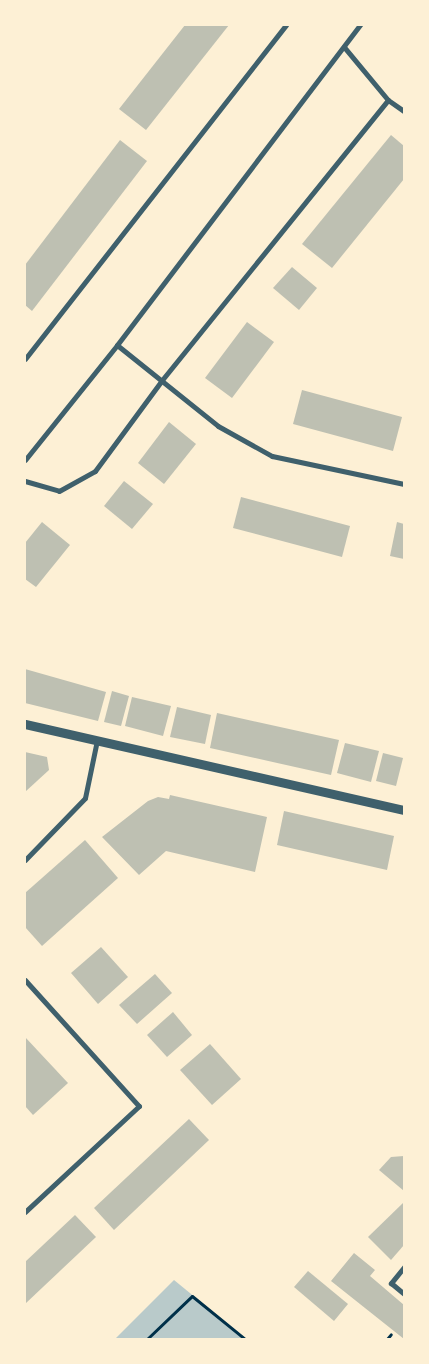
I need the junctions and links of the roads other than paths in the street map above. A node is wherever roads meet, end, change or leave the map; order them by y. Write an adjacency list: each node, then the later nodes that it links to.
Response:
1 (286, 25): 7 (street)
2 (360, 25): 3 (street)
3 (344, 47): 4 (street); 6 (street)
4 (388, 100): 5 (street); 8 (street)
5 (404, 112)
6 (117, 345): 8 (street); 9 (street)
7 (25, 359)
8 (162, 380): 10 (street); 11 (street)
9 (25, 460)
10 (25, 481)
11 (404, 484)
12 (25, 724): 13 (street)
13 (97, 740): 14 (street); 15 (street)
14 (404, 810)
15 (25, 860)
16 (25, 980): 17 (street)
17 (25, 1212)
18 (404, 1267): 19 (street)
19 (404, 1294)

